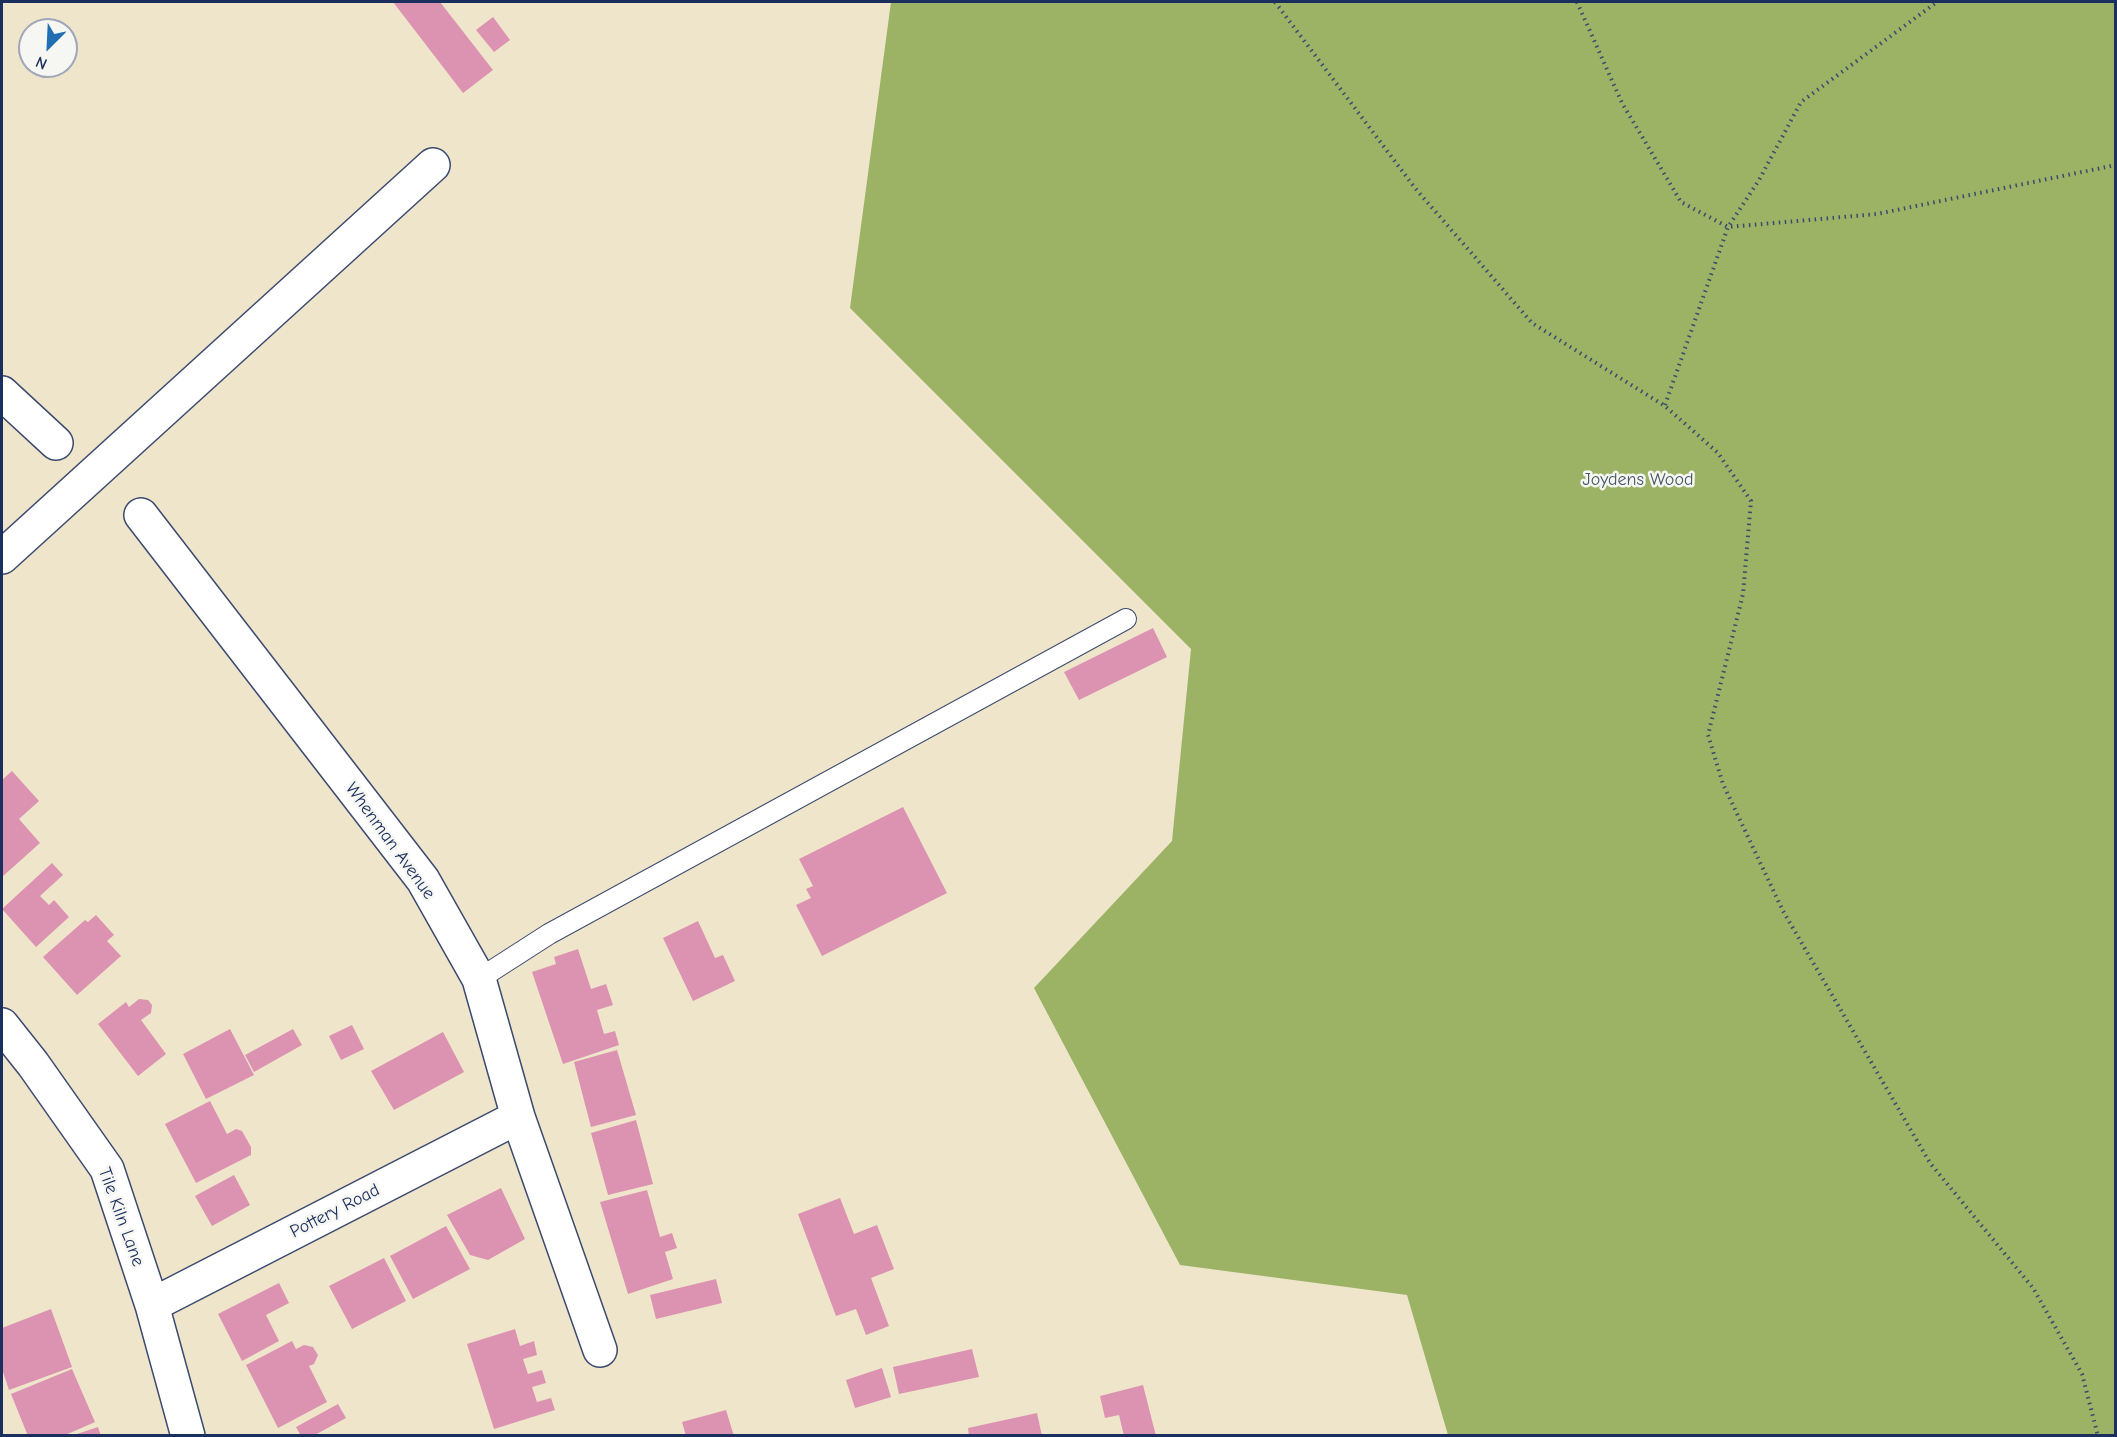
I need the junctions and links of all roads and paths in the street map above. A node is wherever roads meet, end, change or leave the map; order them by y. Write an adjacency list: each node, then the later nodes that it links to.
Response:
1 (1275, 2): 8 (path)
2 (1577, 2): 6 (path)
3 (1937, 2): 6 (path)
4 (433, 165): 11 (street)
5 (2115, 165): 6 (path)
6 (1728, 227): 8 (path)
7 (2, 393): 9 (street)
8 (1665, 406): 19 (path)
9 (56, 444)
10 (141, 515): 13 (street, Whenman Avenue)
11 (2, 557)
12 (1126, 619): 13 (lane)
13 (479, 979): 15 (street, Whenman Avenue)
14 (2, 1025): 16 (street, Tile Kiln Lane)
15 (518, 1117): 16 (street, Pottery Road); 17 (street, Whenman Avenue)
16 (152, 1305): 18 (street, Tile Kiln Lane)
17 (600, 1350)
18 (188, 1436)
19 (2098, 1436)

